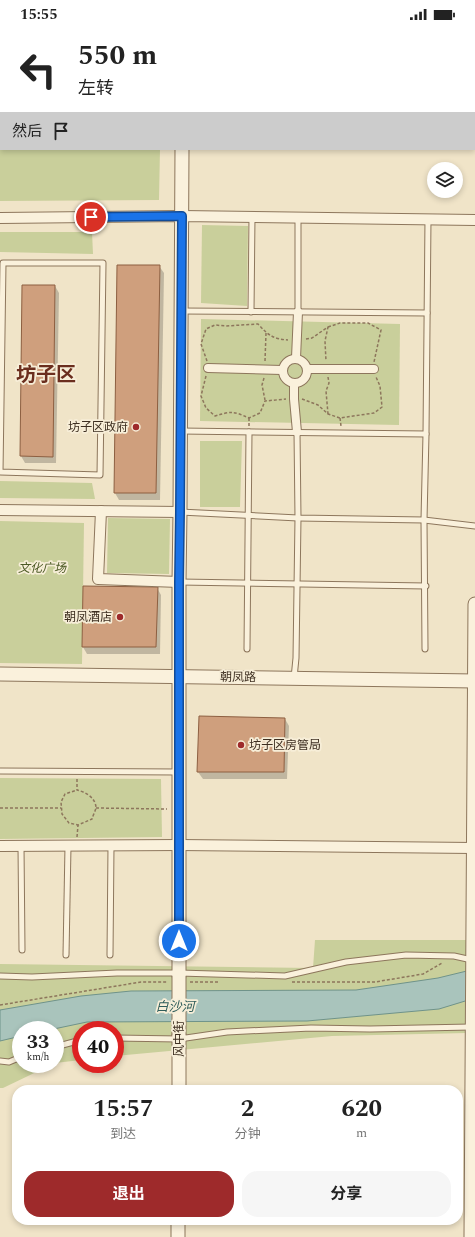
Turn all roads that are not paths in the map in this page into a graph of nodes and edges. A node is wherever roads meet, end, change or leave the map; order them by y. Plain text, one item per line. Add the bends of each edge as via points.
1 (182, 150) edge
2 (182, 216) junction
3 (252, 217) junction
4 (0, 218) edge
5 (298, 218) junction
6 (428, 219) junction
7 (475, 220) edge
8 (181, 311) junction
9 (250, 312) junction
10 (298, 312) junction
11 (427, 313) junction
12 (296, 358) junction
13 (1, 366) edge
14 (208, 368) dead end
15 (307, 369) junction
16 (374, 369) dead end
17 (282, 370) junction
18 (294, 383) junction
19 (181, 431) junction
20 (249, 432) junction
21 (296, 432) junction
22 (426, 434) junction
23 (0, 510) edge
24 (101, 511) junction
25 (180, 512) junction
26 (248, 516) junction
27 (298, 518) junction
28 (424, 520) junction
29 (475, 526) edge
30 (179, 582) junction
31 (248, 583) junction
32 (297, 584) junction
33 (426, 586) junction
34 (475, 604) edge
35 (247, 649) dead end
36 (425, 649) dead end
37 (0, 674) edge
38 (180, 676) junction
39 (294, 678) junction
40 (475, 681) edge
41 (0, 771) edge
42 (179, 772) junction
43 (0, 846) edge
44 (21, 846) junction
45 (68, 846) junction
46 (111, 846) junction
47 (179, 846) junction
48 (473, 848) junction
49 (22, 950) dead end
50 (66, 955) dead end
51 (110, 955) dead end
52 (473, 961) junction
53 (0, 976) edge
54 (179, 978) junction
55 (473, 1023) edge
56 (179, 1037) junction
57 (124, 1038) edge
58 (0, 1061) edge
59 (12, 1061) edge
60 (179, 1085) edge
61 (178, 1225) edge
62 (178, 1237) edge
63 (471, 1237) edge

1 - 2 street, 风中街
2 - 3 street
2 - 4 street
2 - 8 street, 风中街
3 - 5 street
3 - 9 lane
5 - 6 street
5 - 10 lane
6 - 7 street
6 - 11 lane
8 - 9 lane
8 - 19 street, 风中街
9 - 10 lane
10 - 11 lane
10 - 12 street
11 - 22 lane
12 - 15 street via 303,362
12 - 17 street via 288,360
13 - 13 lane via 0,472 100,475 103,263 3,263
14 - 17 street
15 - 16 street
15 - 18 street via 304,379
17 - 18 street via 284,378
18 - 21 street
19 - 20 lane
19 - 25 street, 风中街
20 - 21 lane
20 - 26 lane
21 - 22 lane
21 - 27 lane
22 - 28 lane
23 - 24 street
24 - 25 street
24 - 30 street via 98,579
25 - 26 lane
25 - 30 street, 风中街
26 - 27 lane
26 - 31 lane
27 - 28 lane
27 - 32 lane
28 - 29 lane
28 - 33 lane
30 - 31 lane
30 - 38 street, 风中街
31 - 32 lane
31 - 35 lane
32 - 33 lane
32 - 39 lane
33 - 36 lane
34 - 40 street
37 - 38 street, 朝凤路
38 - 39 street, 朝凤路
38 - 42 street, 风中街
39 - 40 street, 朝凤路
40 - 48 street
41 - 42 lane
42 - 47 street, 风中街
43 - 44 street
44 - 45 street
44 - 49 lane
45 - 46 street
45 - 50 lane
46 - 47 street
46 - 51 lane
47 - 48 street
47 - 54 street, 风中街
48 - 52 street
52 - 54 lane via 454,956 406,955 353,961 285,976
52 - 55 street
53 - 54 lane via 117,973
54 - 56 street, 风中街, bridge
55 - 56 lane via 370,1029 311,1028 227,1032
55 - 63 street
56 - 57 lane
56 - 60 street, 风中街
58 - 59 lane
61 - 62 street

